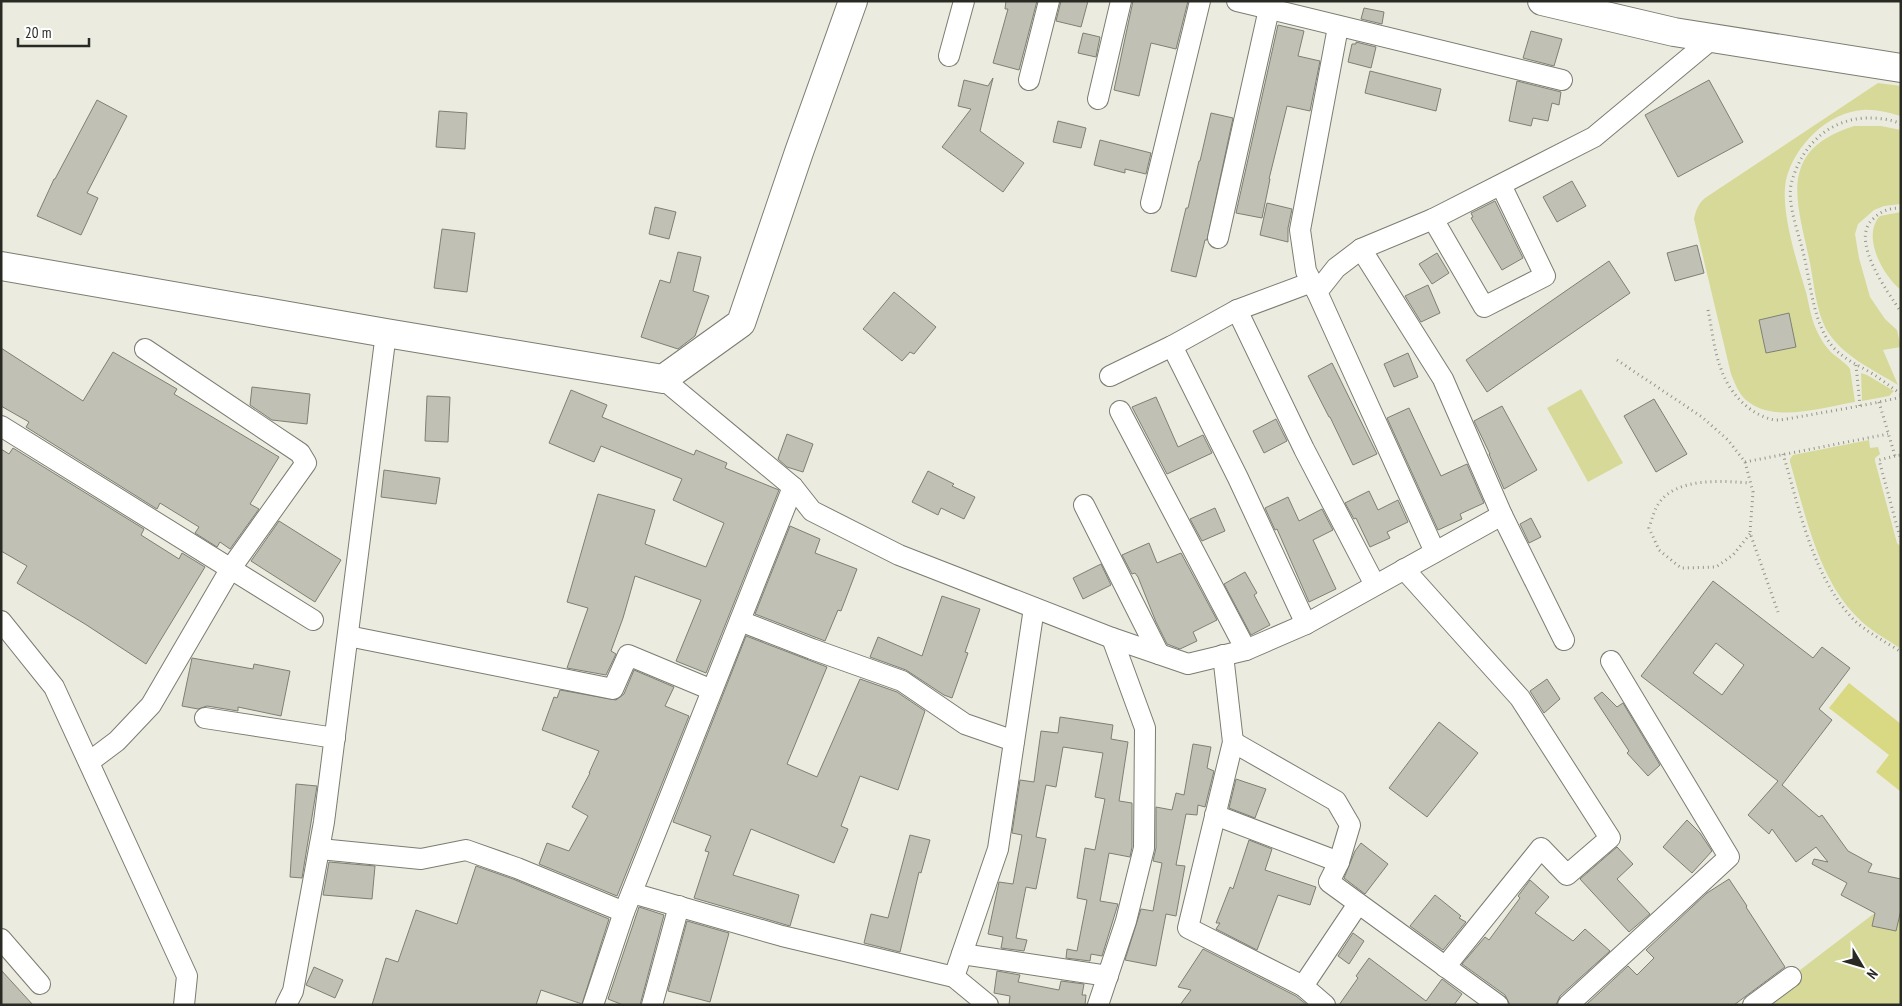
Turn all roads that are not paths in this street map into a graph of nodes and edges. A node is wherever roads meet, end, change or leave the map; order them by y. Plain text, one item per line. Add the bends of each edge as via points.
1 (854, 1) edge
2 (964, 1) edge
3 (1049, 1) edge
4 (1121, 1) edge
5 (1200, 1) edge
6 (1237, 1) edge
7 (1542, 1) edge
8 (1269, 9) junction
9 (1338, 27) junction
10 (1713, 38) junction
11 (949, 56) dead end
12 (1901, 68) edge
13 (1029, 80) dead end
14 (1562, 80) dead end
15 (1098, 99) dead end
16 (1500, 185) junction
17 (1151, 203) dead end
18 (1433, 219) junction
19 (1218, 238) dead end
20 (1361, 249) junction
21 (1, 266) edge
22 (1312, 282) junction
23 (1237, 310) junction
24 (386, 334) junction
25 (1172, 346) junction
26 (145, 348) dead end
27 (1110, 376) dead end
28 (663, 379) junction
29 (1120, 411) dead end
30 (1, 426) edge
31 (793, 487) junction
32 (1084, 505) dead end
33 (1502, 514) junction
34 (1435, 552) junction
35 (230, 568) junction
36 (1404, 569) junction
37 (1375, 585) junction
38 (1034, 608) junction
39 (313, 620) dead end
40 (1, 621) edge
41 (740, 621) junction
42 (1306, 624) junction
43 (348, 636) junction
44 (1112, 638) junction
45 (1564, 640) dead end
46 (1246, 650) junction
47 (1159, 654) junction
48 (1223, 655) junction
49 (1611, 661) dead end
50 (712, 690) junction
51 (204, 718) dead end
52 (335, 738) junction
53 (1014, 741) junction
54 (1233, 742) junction
55 (89, 762) junction
56 (1215, 814) junction
57 (320, 850) junction
58 (1339, 862) junction
59 (632, 893) junction
60 (1358, 904) junction
61 (679, 906) junction
62 (624, 912) junction
63 (1, 939) edge
64 (962, 954) junction
65 (1445, 967) junction
66 (1108, 976) junction
67 (954, 977) junction
68 (1791, 977) dead end
69 (40, 984) dead end
70 (1303, 986) junction
71 (184, 1005) edge
72 (286, 1005) edge
73 (593, 1005) edge
74 (652, 1005) edge
75 (988, 1005) edge
76 (1098, 1005) edge
77 (1325, 1005) edge
78 (1498, 1005) edge
79 (1568, 1005) edge
80 (1753, 1005) edge

1 - 28 street via 741,323
2 - 11 street
3 - 13 street
4 - 15 street
5 - 17 street
6 - 8 street
7 - 10 street
8 - 9 street
8 - 19 street
9 - 14 street
9 - 22 street via 1300,230
10 - 12 street
10 - 16 street via 1594,138
16 - 18 street
16 - 18 street via 1545,276 1502,298 1484,307
18 - 20 street
20 - 22 street
20 - 33 street via 1443,379
21 - 24 street
22 - 23 street
22 - 34 street
23 - 25 street
23 - 37 street
24 - 28 street
24 - 43 street
25 - 27 street
25 - 42 street
26 - 35 street via 300,453 306,463
28 - 31 street
29 - 46 street
30 - 35 street
31 - 38 street via 812,511 899,555
31 - 41 street
32 - 47 street
33 - 34 street
33 - 45 street
34 - 36 street
35 - 39 street
35 - 55 street via 152,705 117,741
36 - 37 street
36 - 65 street via 1520,698 1610,838 1567,875 1541,848
37 - 42 street
38 - 44 street
38 - 53 street
40 - 55 street via 54,687
41 - 50 street
41 - 53 street via 902,681 965,724
42 - 46 street
43 - 50 street via 613,689 628,655
43 - 52 street
44 - 47 street
44 - 66 street via 1145,728 1144,848
46 - 48 street
47 - 48 street via 1188,664
48 - 54 street
49 - 79 street via 1729,857
50 - 59 street
51 - 52 street
52 - 57 street
53 - 64 street via 998,849
54 - 56 street
54 - 58 street via 1336,801 1350,826
55 - 71 street via 187,976
56 - 58 street
56 - 70 street via 1188,928
57 - 62 street via 420,859 466,850
57 - 72 street via 293,992
58 - 60 street via 1329,882
59 - 61 street
59 - 62 street
60 - 65 street
60 - 70 street
61 - 67 street via 782,936
61 - 74 street
62 - 73 street
63 - 69 street
64 - 66 street
64 - 67 street
65 - 78 street
66 - 76 street
67 - 75 street
68 - 80 street
70 - 77 street

